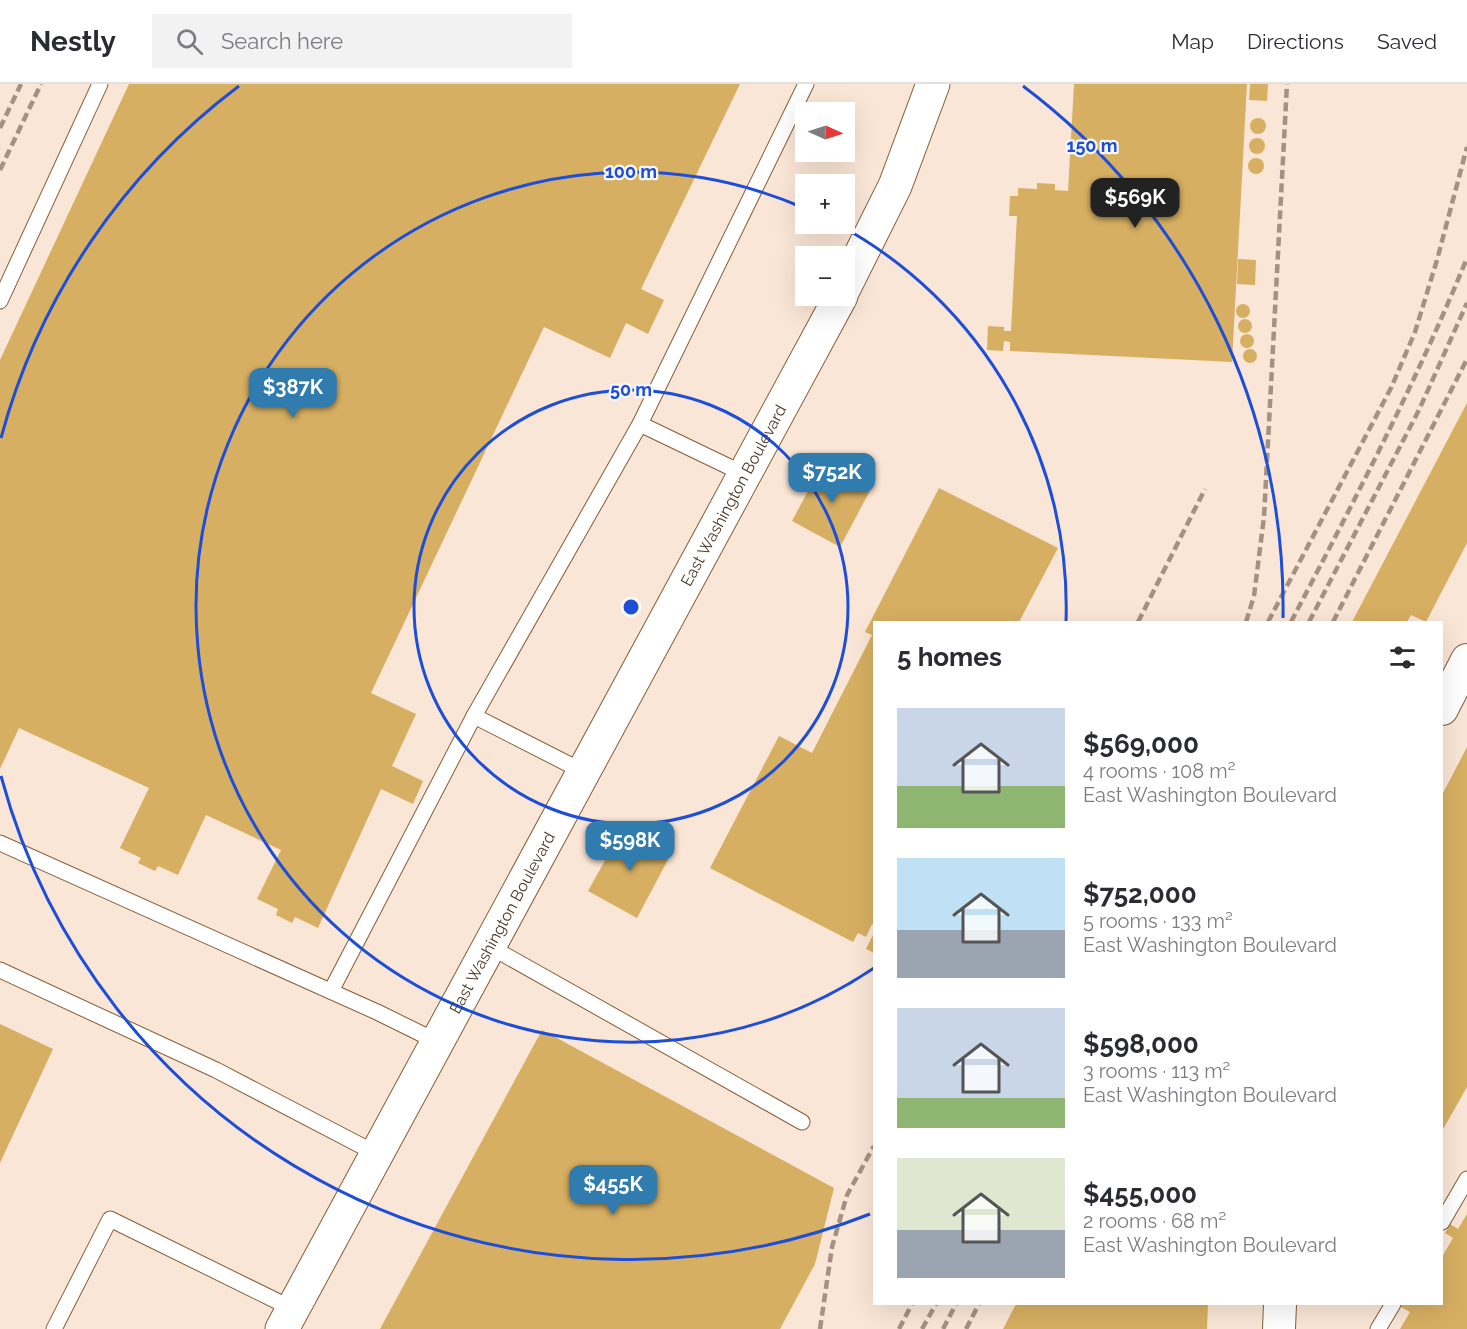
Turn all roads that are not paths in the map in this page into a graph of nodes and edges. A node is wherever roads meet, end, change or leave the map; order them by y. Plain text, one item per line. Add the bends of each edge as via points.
1 (100, 84) edge
2 (806, 84) edge
3 (933, 84) edge
4 (855, 266) edge
5 (0, 301) edge
6 (836, 306) edge
7 (640, 424) junction
8 (744, 474) junction
9 (1467, 660) edge
10 (1443, 707) edge
11 (474, 716) junction
12 (584, 772) junction
13 (0, 843) edge
14 (489, 946) junction
15 (0, 970) edge
16 (331, 991) junction
17 (438, 1042) junction
18 (802, 1122) dead end
19 (377, 1154) junction
20 (1467, 1179) edge
21 (1443, 1220) edge
22 (1280, 1305) edge
23 (1392, 1305) edge
24 (288, 1319) edge
25 (54, 1329) edge
26 (1279, 1329) edge
27 (1378, 1329) edge

1 - 5 lane
2 - 7 lane
3 - 4 main road via 895,186
6 - 8 main road, East Washington Boulevard
7 - 8 lane
7 - 11 lane
8 - 12 main road, East Washington Boulevard
9 - 10 street
11 - 12 lane
11 - 16 lane
12 - 14 main road, East Washington Boulevard
13 - 16 lane
14 - 17 main road, East Washington Boulevard
14 - 18 lane
15 - 19 lane via 216,1070
16 - 17 lane
17 - 19 main road, East Washington Boulevard
19 - 24 main road, East Washington Boulevard
20 - 21 lane
22 - 26 street
23 - 27 lane
24 - 25 lane via 110,1219

